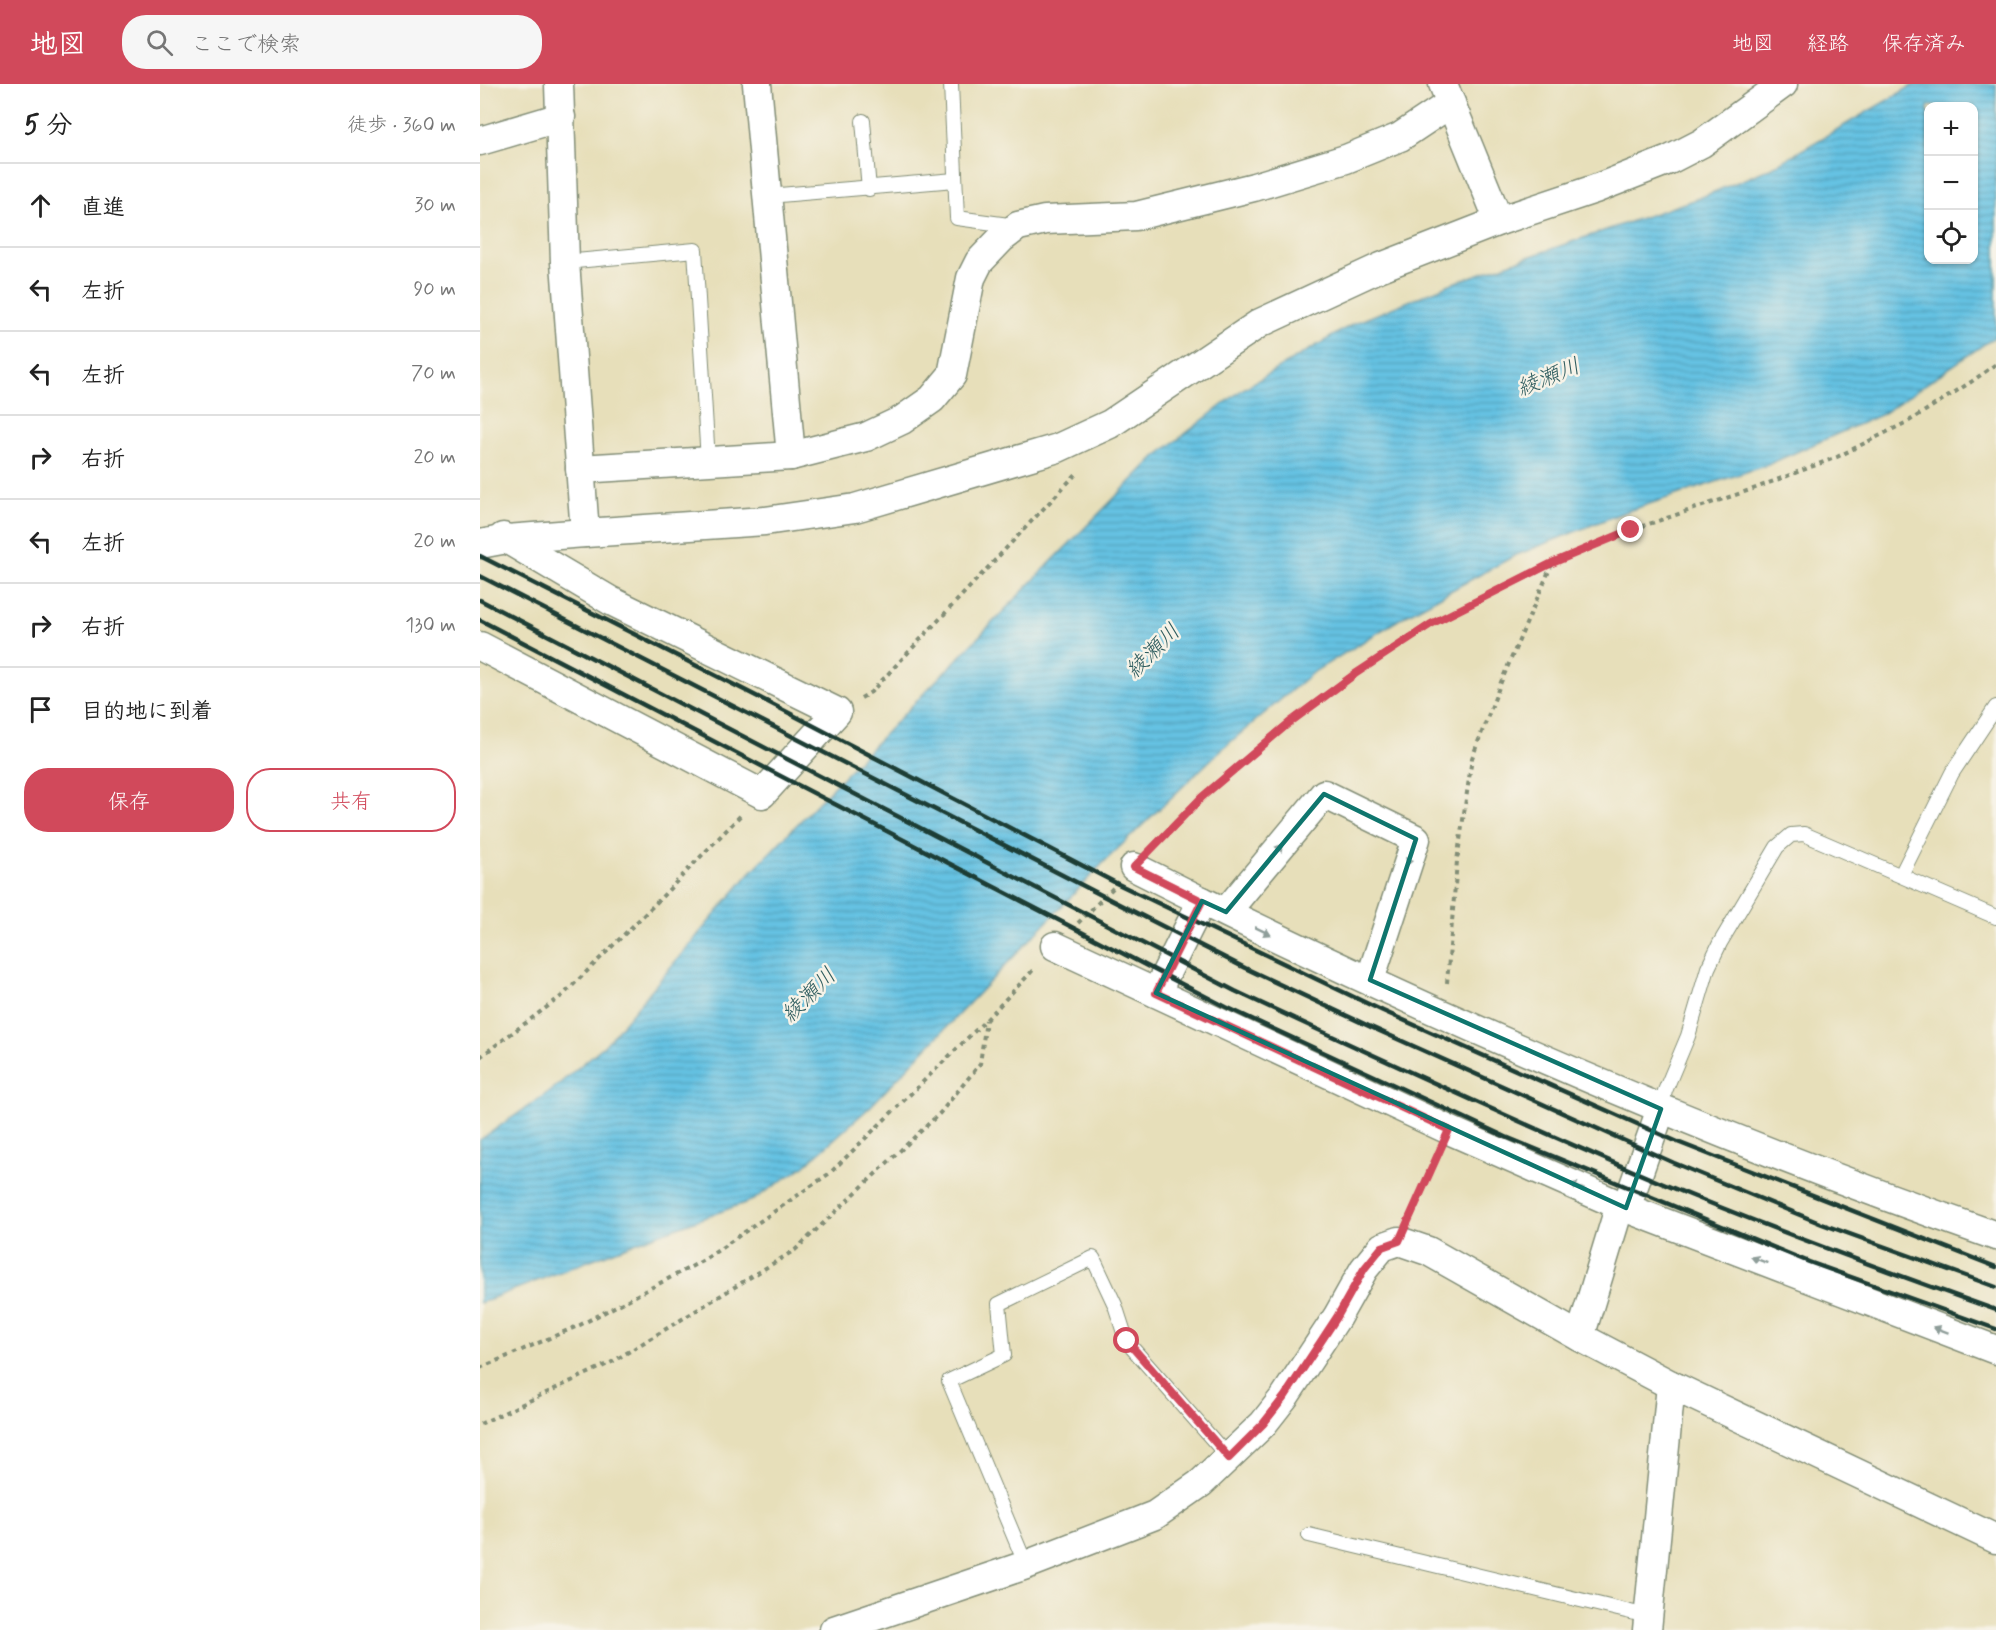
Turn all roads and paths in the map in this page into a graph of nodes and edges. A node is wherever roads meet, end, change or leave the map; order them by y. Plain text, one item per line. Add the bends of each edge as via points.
1 (559, 84) edge
2 (757, 84) edge
3 (951, 84) edge
4 (1783, 84) edge
5 (1447, 94) edge
6 (561, 117) junction
7 (863, 121) dead end
8 (480, 141) edge
9 (955, 180) junction
10 (869, 189) junction
11 (768, 196) junction
12 (1499, 221) junction
13 (1018, 226) junction
14 (565, 262) junction
15 (1996, 364) edge
16 (791, 456) junction
17 (708, 460) junction
18 (580, 469) junction
19 (1081, 469) dead end
20 (480, 525) edge
21 (585, 533) junction
22 (494, 542) edge
23 (1552, 563) junction
24 (480, 646) edge
25 (1996, 707) edge
26 (837, 712) junction
27 (762, 794) junction
28 (1134, 867) junction
29 (1901, 875) junction
30 (1214, 907) junction
31 (1996, 917) edge
32 (1055, 946) junction
33 (1370, 980) junction
34 (1156, 993) junction
35 (1425, 1006) junction
36 (986, 1020) junction
37 (480, 1057) edge
38 (1661, 1108) junction
39 (1449, 1130) junction
40 (1623, 1207) junction
41 (1996, 1236) edge
42 (1399, 1241) junction
43 (1580, 1337) junction
44 (1996, 1350) edge
45 (480, 1368) edge
46 (1671, 1385) junction
47 (480, 1424) edge
48 (1229, 1458) junction
49 (1309, 1534) dead end
50 (1996, 1539) edge
51 (1026, 1565) junction
52 (1647, 1623) edge
53 (834, 1630) edge

1 - 6 street
2 - 11 street
3 - 9 lane
4 - 12 street via 1702,143 1669,160
5 - 12 street
5 - 13 street via 1400,137 1346,159 1136,216 1045,220
6 - 8 street
6 - 14 street
7 - 10 lane
9 - 10 lane
9 - 13 lane via 957,218
10 - 11 lane
11 - 16 street
12 - 21 street via 1381,267 1260,323 1110,424 1058,448 855,508 765,521
13 - 16 street via 979,262 971,278 952,375 932,399 902,420 866,437
14 - 17 lane via 695,250
14 - 18 street
15 - 23 path via 1909,421 1837,457 1631,530
16 - 17 street
17 - 18 street
18 - 21 street
19 - 26 path via 871,692
20 - 22 street
21 - 22 street
22 - 26 street
23 - 28 path via 1431,624 1355,674 1289,723 1202,797
23 - 35 path via 1472,758 1457,861 1446,998
24 - 27 street
25 - 29 lane via 1952,773
26 - 27 street
27 - 37 path via 563,995
28 - 30 street
28 - 32 path
29 - 31 lane
29 - 38 lane via 1804,834 1791,835 1777,847 1708,968
30 -> 33 street
30 -> 33 street via 1324,794 1416,839
30 - 34 street
32 - 34 street
32 - 36 path
33 - 35 street
34 - 39 street
35 - 38 street
36 - 45 path via 830,1173 704,1260 580,1325
36 - 47 path via 980,1064 947,1105 795,1250 612,1362
38 - 40 street
38 - 41 street
40 -> 39 street
39 - 42 path
40 - 43 street
44 -> 40 street
42 - 43 street via 1428,1251
42 - 48 street via 1382,1247 1364,1269 1285,1396
43 - 46 street
46 - 50 street
46 - 52 street
48 - 51 street via 1155,1515
48 - 51 lane via 1127,1341 1093,1258 999,1304 1004,1355 949,1381
49 - 52 lane
51 - 53 street

